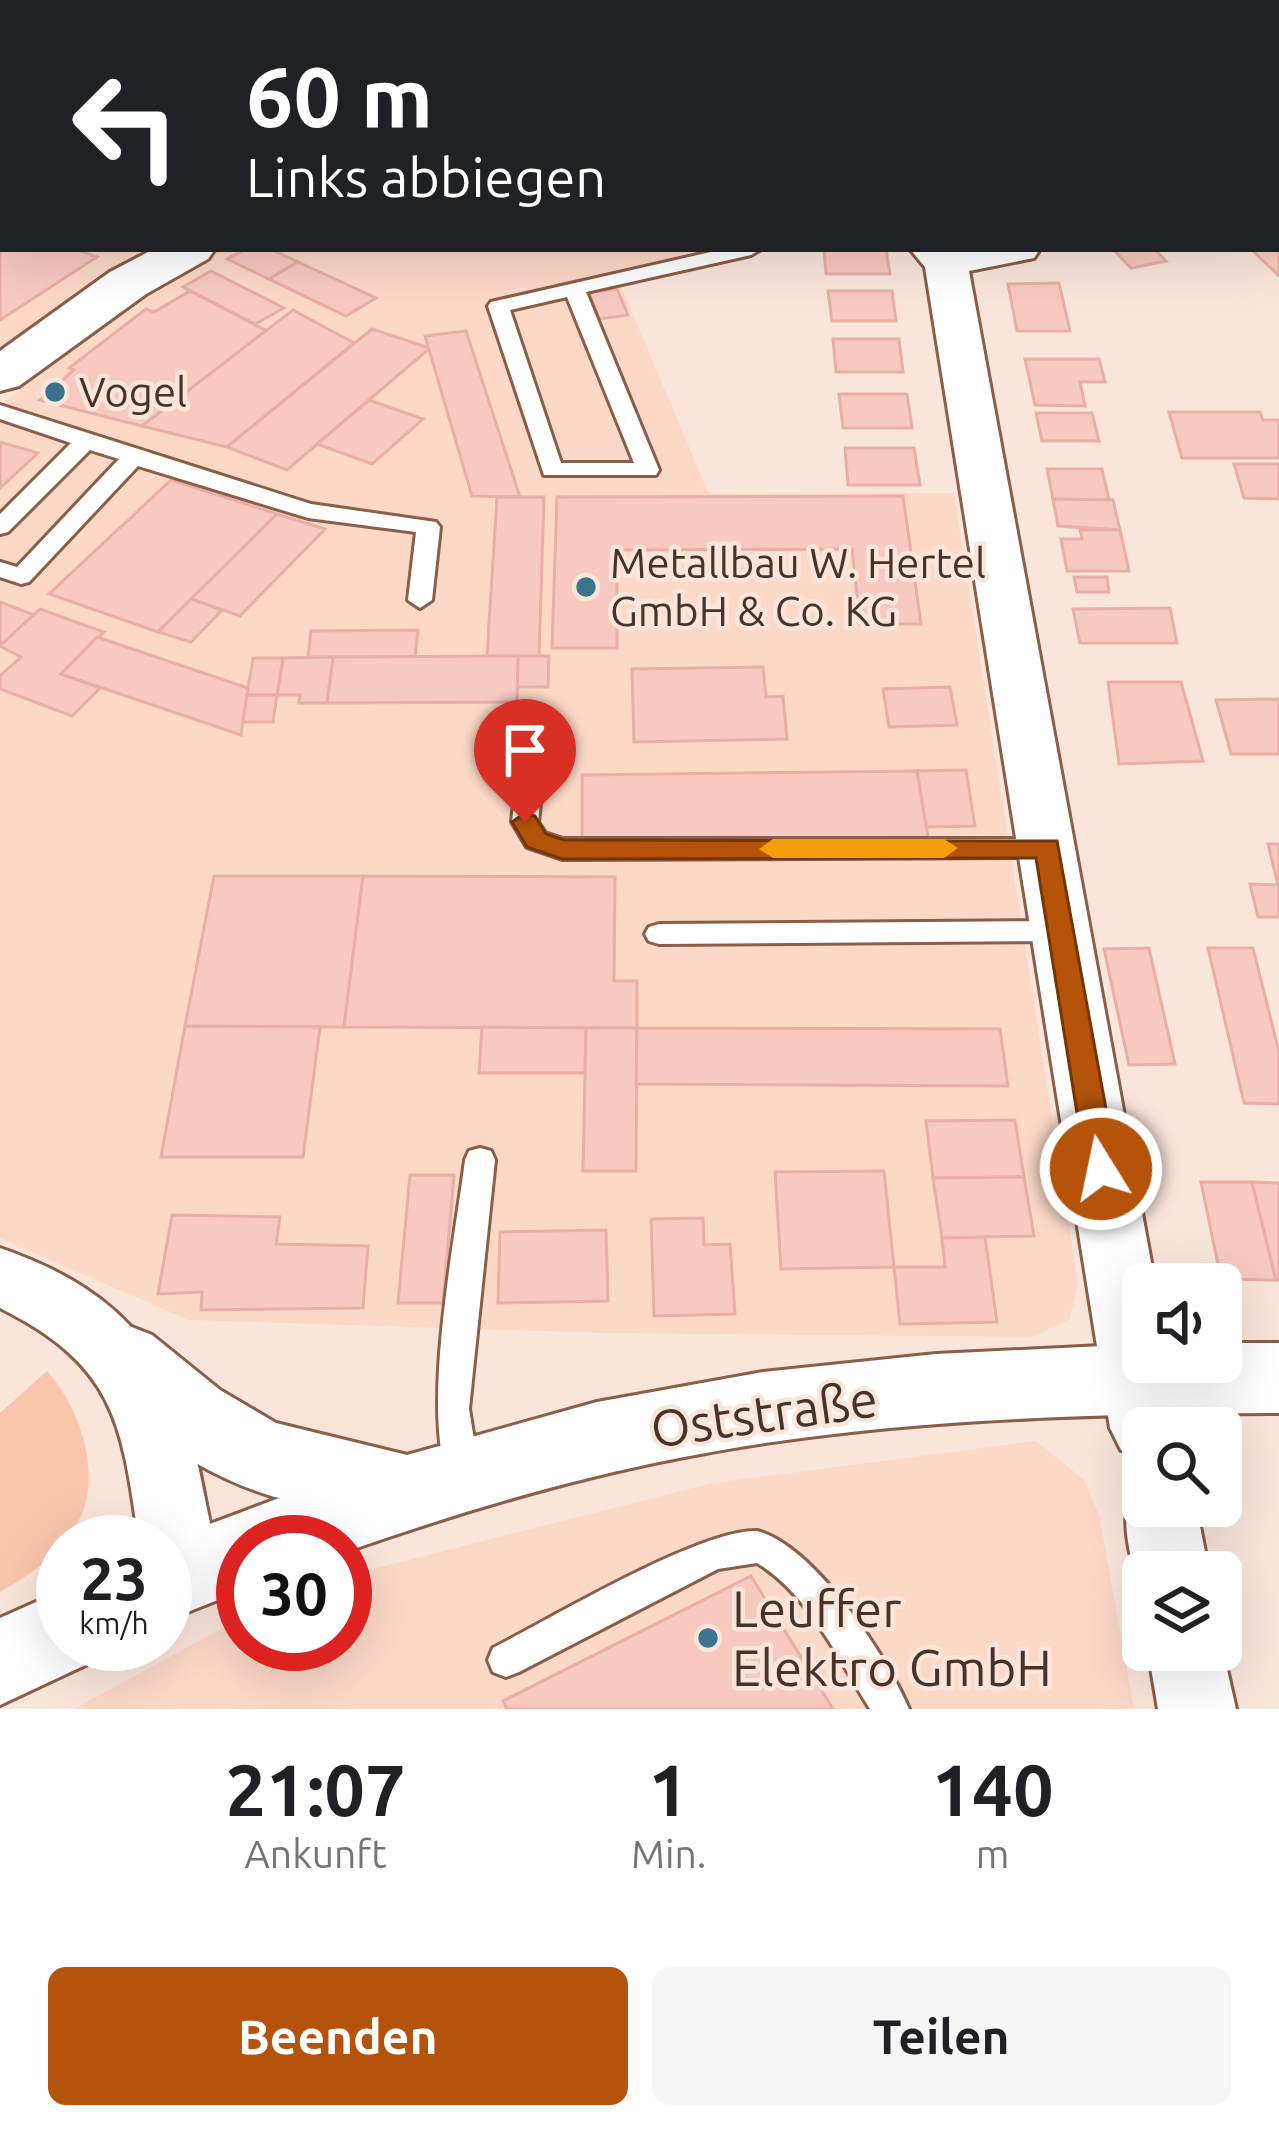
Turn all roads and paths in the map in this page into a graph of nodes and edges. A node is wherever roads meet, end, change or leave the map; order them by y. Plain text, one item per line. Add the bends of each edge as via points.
1 (185, 252) edge
2 (739, 252) edge
3 (985, 252) edge
4 (939, 256) edge
5 (574, 289) junction
6 (0, 375) edge
7 (0, 412) edge
8 (86, 441) junction
9 (134, 457) junction
10 (0, 526) edge
11 (0, 569) edge
12 (420, 600) dead end
13 (536, 720) dead end
14 (1048, 848) junction
15 (1063, 931) junction
16 (659, 934) dead end
17 (480, 1160) dead end
18 (0, 1276) edge
19 (124, 1359) junction
20 (1279, 1378) edge
21 (1142, 1403) edge
22 (434, 1484) junction
23 (344, 1515) edge
24 (196, 1568) edge
25 (36, 1645) edge
26 (506, 1660) dead end
27 (0, 1663) edge
28 (1190, 1671) edge
29 (891, 1709) edge
30 (1197, 1709) edge

1 - 6 main road
2 - 5 lane
3 - 4 street
4 - 14 street
5 - 5 lane via 498,306 552,470 648,470
7 - 8 lane
8 - 9 lane
8 - 10 lane
9 - 11 lane via 20,578
9 - 12 lane via 308,511 428,527
13 - 14 lane via 525,822 536,840 562,849
14 - 15 street
15 - 16 lane
15 - 21 street
17 - 22 lane via 452,1409
18 - 19 street via 90,1322
19 - 22 main road via 191,1415 257,1455
19 - 24 street via 146,1403
20 - 21 main road, Oststraße
21 - 22 main road, Oststraße via 987,1386 780,1407 600,1438
22 - 23 main road, Oststraße
25 - 27 main road
26 - 29 lane via 740,1545 771,1551 805,1585
28 - 30 street

